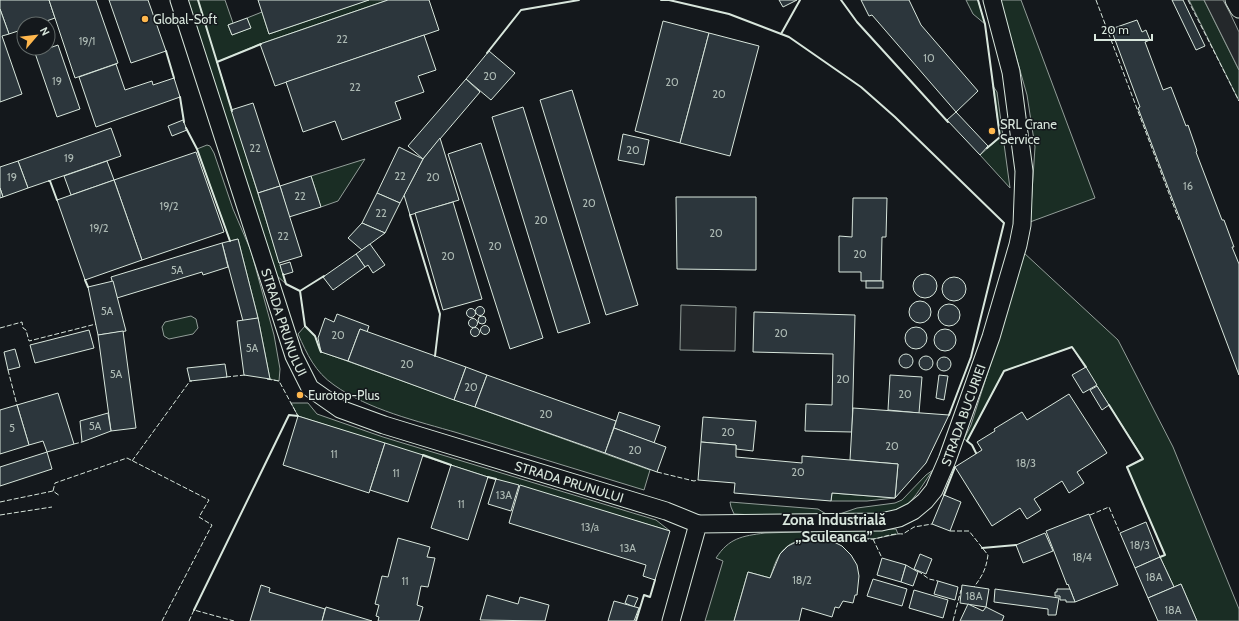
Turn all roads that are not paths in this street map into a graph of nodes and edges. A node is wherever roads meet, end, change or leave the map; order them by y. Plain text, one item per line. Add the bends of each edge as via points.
1 (179, 0) edge
2 (992, 0) edge
3 (1234, 0) edge
4 (1239, 9) edge
5 (698, 524) junction
6 (671, 621) edge

1 - 5 street, STRADA PRUNULUI via 291,348 310,388 340,408 384,425 666,511
2 - 5 street, STRADA BUCURIEI via 1010,72 1024,171 1022,225 991,337 934,490 926,501 912,511 899,518 881,522
3 - 4 street
5 - 6 street

